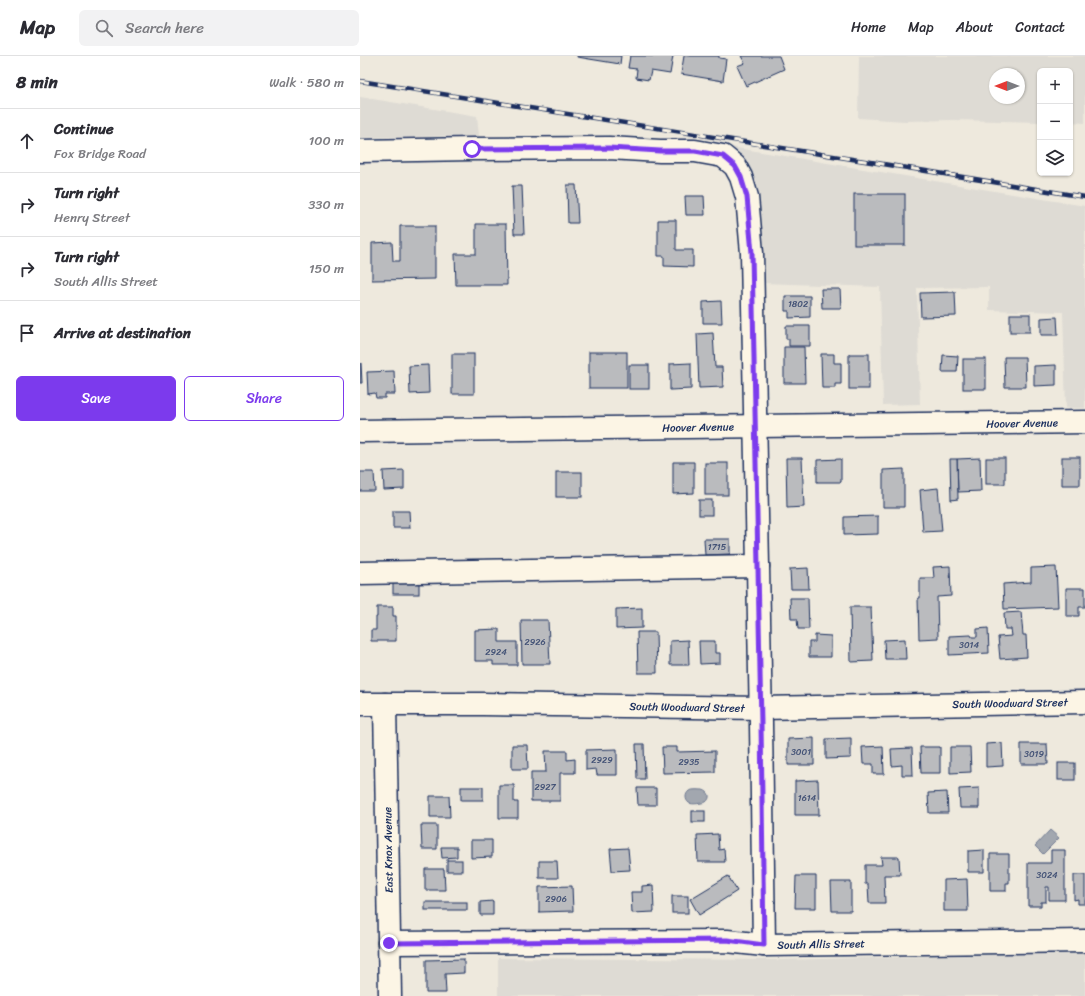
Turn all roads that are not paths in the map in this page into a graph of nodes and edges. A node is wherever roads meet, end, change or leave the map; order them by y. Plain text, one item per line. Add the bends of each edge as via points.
1 (360, 151) edge
2 (1085, 422) edge
3 (755, 426) junction
4 (360, 431) edge
5 (758, 566) junction
6 (360, 573) edge
7 (1085, 702) edge
8 (360, 704) edge
9 (385, 704) junction
10 (760, 708) junction
11 (1085, 941) edge
12 (389, 943) junction
13 (764, 945) junction
14 (390, 996) edge

1 - 3 street via 609,148 695,151 723,156 735,166 747,197 752,253
2 - 3 street, Hoover Avenue
3 - 4 street, Hoover Avenue
3 - 5 street
5 - 6 street
5 - 10 street
7 - 10 street, South Woodward Street
8 - 9 street, South Woodward Street
9 - 10 street, South Woodward Street
9 - 12 street, East Knox Avenue
10 - 13 street
11 - 13 street, South Allis Street
12 - 13 street, South Allis Street via 727,940
12 - 14 street, East Knox Avenue

